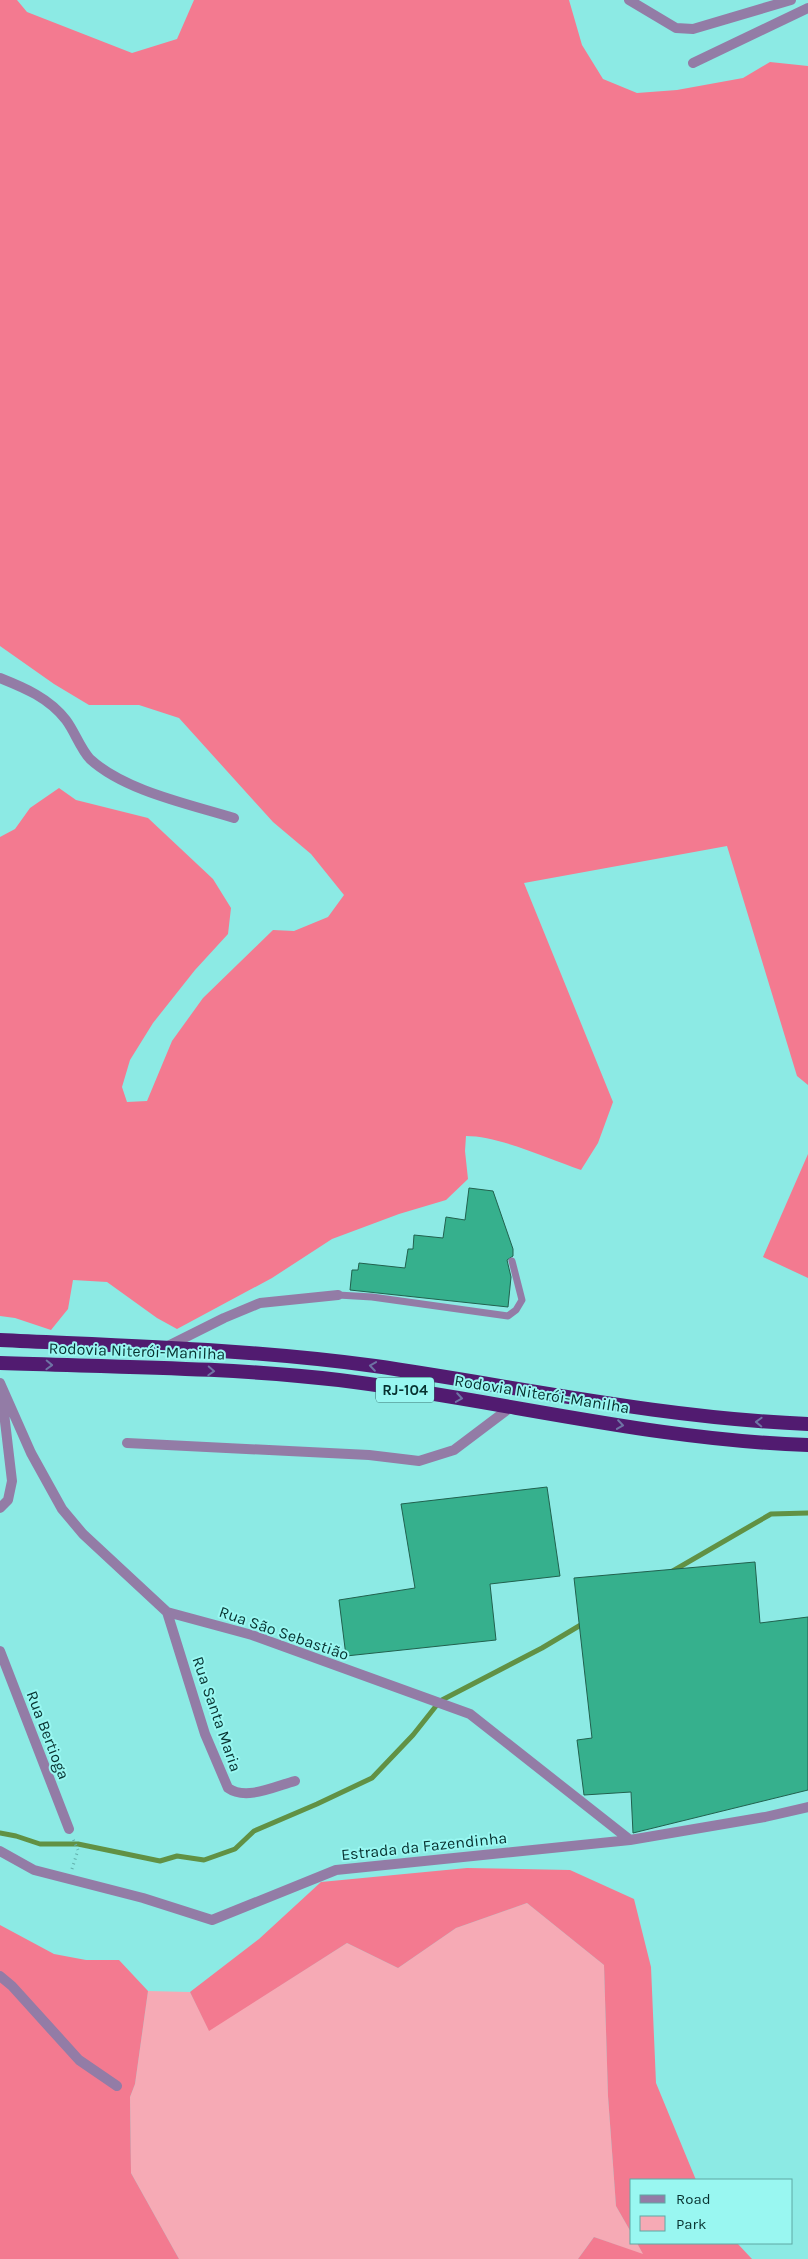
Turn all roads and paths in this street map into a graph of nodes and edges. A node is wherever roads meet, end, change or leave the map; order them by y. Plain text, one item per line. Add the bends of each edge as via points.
1 (629, 0) edge
2 (791, 0) edge
3 (808, 8) edge
4 (692, 63) dead end
5 (0, 678) edge
6 (234, 818) dead end
7 (512, 1261) dead end
8 (338, 1295) joint
9 (0, 1340) edge
10 (165, 1348) junction
11 (0, 1363) edge
12 (0, 1383) edge
13 (511, 1407) junction
14 (808, 1424) edge
15 (127, 1443) dead end
16 (808, 1445) edge
17 (0, 1508) edge
18 (167, 1612) junction
19 (0, 1651) edge
20 (295, 1781) dead end
21 (808, 1807) edge
22 (69, 1829) dead end
23 (630, 1840) junction
24 (0, 1850) edge
25 (0, 1976) edge
26 (117, 2086) dead end

1 - 2 street via 676,28 693,29
3 - 4 street
5 - 6 street via 30,690 52,705 66,720 90,758 108,772 135,786
7 - 8 lane via 522,1300 508,1316
8 - 10 street via 260,1303
9 - 10 highway, Rodovia Niterói-Manilha / RJ-104
14 -> 10 highway, Rodovia Niterói-Manilha / RJ-104 via 748,1421 620,1405 373,1366 265,1354
11 -> 13 highway, Rodovia Niterói-Manilha / RJ-104 via 272,1373
12 - 17 street via 12,1481 8,1500
12 - 18 street, Rua São Sebastião via 31,1453 62,1509 83,1534
13 - 15 street via 454,1450 420,1461 369,1455
13 -> 16 highway, Rodovia Niterói-Manilha / RJ-104 via 723,1439
18 - 20 street, Rua Santa Maria via 205,1734 228,1788 242,1794
18 - 23 street, Rua São Sebastião via 252,1635 470,1714
19 - 22 street, Rua Bertioga
21 - 23 street, Estrada da Fazendinha
23 - 24 street, Estrada da Fazendinha via 336,1870 212,1920 143,1898 34,1870
25 - 26 street via 79,2060

